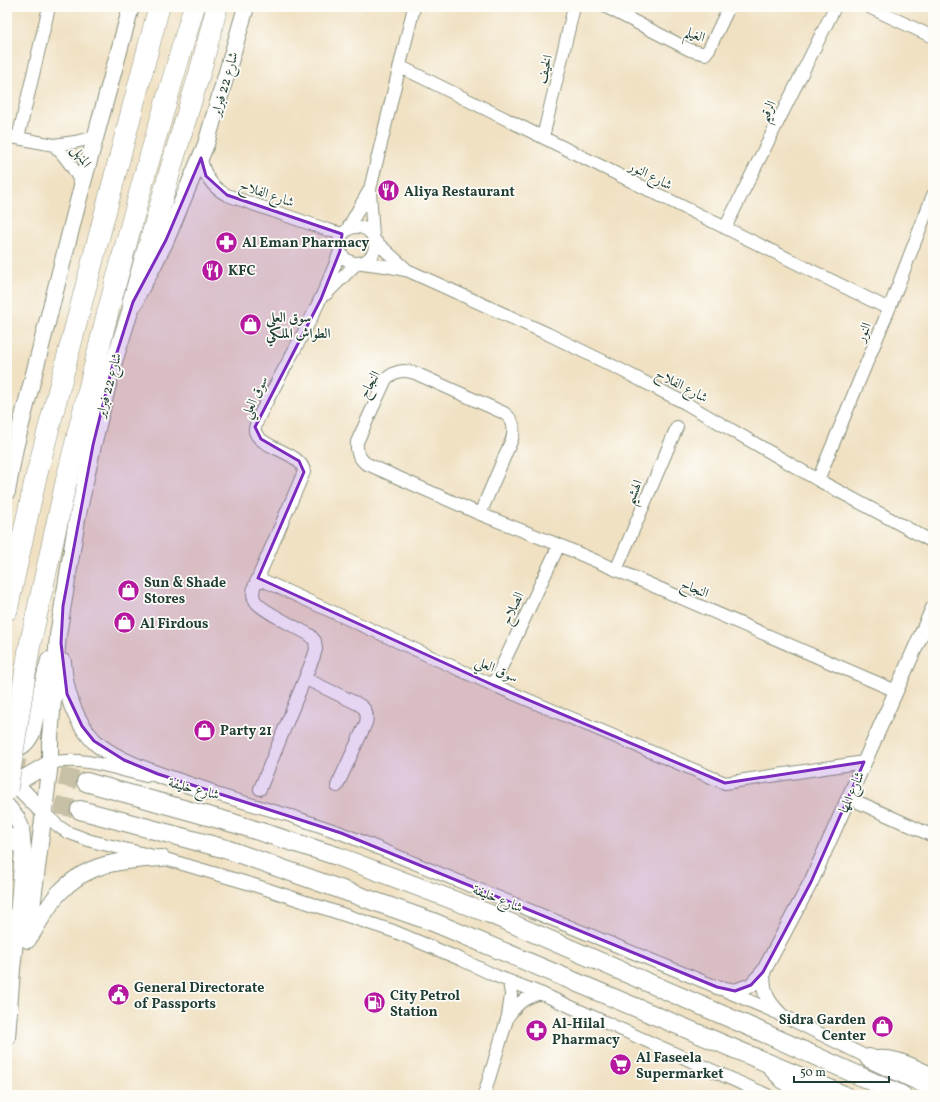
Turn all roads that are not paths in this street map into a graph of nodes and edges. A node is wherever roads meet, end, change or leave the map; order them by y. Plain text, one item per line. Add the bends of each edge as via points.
1 (49, 7) edge
2 (131, 7) edge
3 (159, 7) edge
4 (194, 7) edge
5 (217, 7) edge
6 (246, 7) edge
7 (414, 7) edge
8 (574, 7) edge
9 (606, 7) edge
10 (729, 7) edge
11 (835, 7) edge
12 (869, 7) edge
13 (933, 37) edge
14 (401, 67) junction
15 (96, 136) junction
16 (13, 137) edge
17 (543, 137) junction
18 (54, 145) junction
19 (201, 158) junction
20 (82, 186) junction
21 (370, 189) junction
22 (933, 195) edge
23 (725, 228) junction
24 (345, 232) junction
25 (374, 238) junction
26 (340, 251) junction
27 (359, 263) junction
28 (408, 272) junction
29 (321, 299) junction
30 (133, 302) junction
31 (889, 310) junction
32 (677, 426) dead end
33 (818, 480) junction
34 (7, 492) edge
35 (480, 514) junction
36 (933, 542) edge
37 (559, 545) junction
38 (616, 570) junction
39 (258, 578) junction
40 (63, 606) junction
41 (933, 608) edge
42 (7, 610) edge
43 (58, 635) junction
44 (306, 679) junction
45 (493, 684) junction
46 (896, 691) junction
47 (50, 734) junction
48 (7, 751) edge
49 (864, 762) junction
50 (50, 763) junction
51 (7, 767) edge
52 (86, 782) tunnel mouth
53 (9, 784) edge
54 (337, 786) dead end
55 (260, 789) dead end
56 (210, 792) junction
57 (848, 798) junction
58 (7, 806) edge
59 (80, 810) tunnel mouth
60 (44, 812) junction
61 (7, 835) edge
62 (933, 836) edge
63 (23, 849) junction
64 (162, 858) junction
65 (28, 940) junction
66 (12, 969) junction
67 (763, 972) junction
68 (509, 980) junction
69 (717, 987) junction
70 (540, 993) junction
71 (780, 1014) junction
72 (508, 1016) junction
73 (7, 1038) edge
74 (869, 1058) junction
75 (768, 1062) junction
76 (933, 1074) edge
77 (933, 1088) edge
78 (745, 1090) edge
79 (484, 1095) edge
80 (767, 1095) edge
81 (802, 1095) edge
82 (844, 1095) edge
83 (902, 1095) edge

1 - 16 street
2 - 15 main road
3 - 42 highway via 34,481
4 - 53 highway, شارع 22 فبراير, bridge via 144,177 66,482 29,649
5 - 30 highway
6 - 19 main road, شارع 22 فبراير
7 - 14 street
8 - 17 street, الخيف
9 - 10 street, الغيلم via 690,50 705,54 710,49
11 - 23 street, الرقيم
12 - 13 street
14 - 17 street, شارع النور
14 - 21 street
15 - 18 street, المنهل
15 - 20 main road
16 - 18 street, المنهل
17 - 23 street, شارع النور
18 - 20 street, المنهل via 73,168
19 - 24 street, شارع الفلاح via 206,176 218,190 227,195 328,230
19 - 30 main road, شارع 22 فبراير via 166,240
20 - 34 main road via 15,448
21 - 24 street
21 - 25 street
22 - 31 street, النور
23 - 31 street, شارع النور
24 - 25 street via 352,228 364,228
24 - 26 street via 338,244
25 - 27 street via 373,254 368,260
25 - 28 street, شارع الفلاح
26 - 27 street via 346,260
26 - 29 street, سوق العلي
27 - 28 street, شارع الفلاح
27 - 29 street, سوق العلي
28 - 33 street, شارع الفلاح via 548,334 621,370 685,403
29 - 39 street, سوق العلي via 255,427 260,439 299,461 304,468
30 - 40 main road, شارع 22 فبراير via 112,368 93,445 77,519
31 - 33 street, النور
32 - 38 street, الهشيم
33 - 36 street, شارع الفلاح
35 - 35 street, النجاح via 372,466 360,457 357,442 386,379 392,374 408,370 504,413 513,421 512,439
35 - 37 street, النجاح
37 - 38 street, النجاح
37 - 45 street, الصلاح
38 - 46 street, النجاح
39 - 44 street, سوق العلي via 252,595 257,604 310,635 315,641 316,649
39 - 45 street, سوق العلي
40 - 43 main road, شارع 22 فبراير
40 - 56 main road via 64,674 73,709 82,726 94,741 124,760
41 - 46 street, شارع المها
43 - 47 main road, شارع 22 فبراير
43 - 48 main road via 45,674 32,733 19,748
44 - 54 street via 363,706 368,717
44 - 55 street, سوق العلي
45 - 49 street, سوق العلي via 725,783
46 - 49 street, شارع المها
47 - 50 main road, شارع 22 فبراير
47 - 51 main road
49 - 57 street, شارع المها
50 - 53 main road
50 - 56 street, شارع خليفة via 71,760 95,763
50 - 60 main road, شارع 22 فبراير
52 - 83 main road, شارع خليفة via 233,823 337,856 490,914
53 - 60 main road
56 - 69 street, شارع خليفة via 341,833
57 - 62 street
57 - 67 street, شارع المها via 811,882
58 - 63 main road via 21,828
59 - 75 main road via 226,848 433,922
60 - 64 street via 58,826 76,836
60 - 65 main road, شارع 22 فبراير
61 - 63 main road
63 - 66 main road
64 - 65 main road via 125,860 88,871 58,894
64 - 68 street via 393,931
65 - 66 main road
66 - 73 main road
67 - 69 street, شارع المها via 751,985 740,989
67 - 71 street via 763,988 769,1002
68 - 70 street
68 - 72 street via 511,995
69 - 71 street, شارع خليفة
70 - 72 street via 526,998
70 - 78 street
71 - 74 street, شارع خليفة
72 - 79 street
74 - 76 street via 894,1057
74 - 77 main road
75 - 81 main road via 783,1080
75 - 82 main road
78 - 80 street

